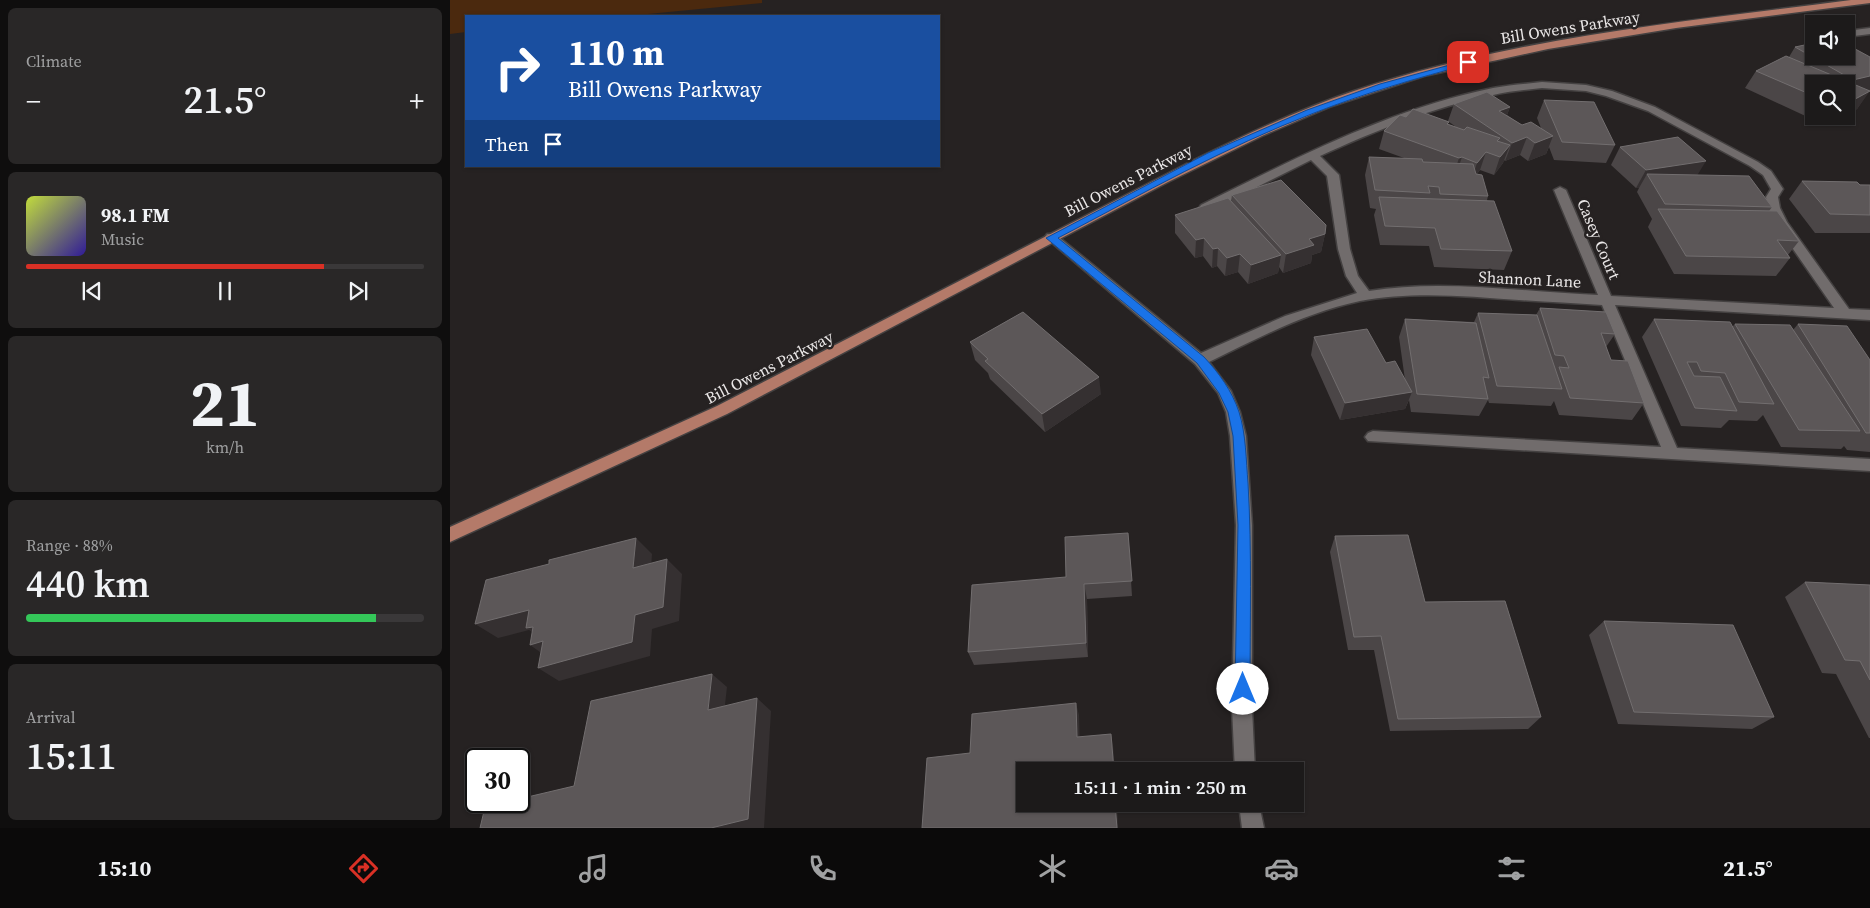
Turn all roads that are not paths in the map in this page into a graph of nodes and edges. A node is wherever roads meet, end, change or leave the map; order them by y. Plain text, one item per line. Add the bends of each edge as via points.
1 (1870, 0) edge
2 (1870, 31) edge
3 (1855, 33) edge
4 (1314, 156) junction
5 (1560, 190) dead end
6 (1198, 212) edge
7 (1051, 238) junction
8 (1365, 296) junction
9 (1608, 300) junction
10 (1845, 314) junction
11 (1870, 316) edge
12 (1200, 360) junction
13 (1373, 437) dead end
14 (1671, 454) junction
15 (1870, 465) edge
16 (450, 534) edge
17 (1245, 762) edge
18 (1250, 812) edge
19 (1253, 828) edge

1 - 7 main road, Bill Owens Parkway via 1580,40 1480,60 1382,85 1252,136
2 - 3 street
4 - 6 street
4 - 8 street via 1333,175 1344,249 1352,276
4 - 10 street via 1398,120 1511,88 1562,85 1609,94 1665,114 1767,173 1777,189 1772,197 1781,223
5 - 9 street, Casey Court
7 - 12 street
7 - 16 main road, Bill Owens Parkway via 722,410
8 - 9 street, Shannon Lane via 1407,291
8 - 12 street, Shannon Lane via 1295,316
9 - 10 street, Shannon Lane
9 - 14 street, Casey Court
10 - 11 street, Shannon Lane
12 - 17 street via 1224,391 1238,436 1244,525
13 - 14 street
14 - 15 street
18 - 19 street

